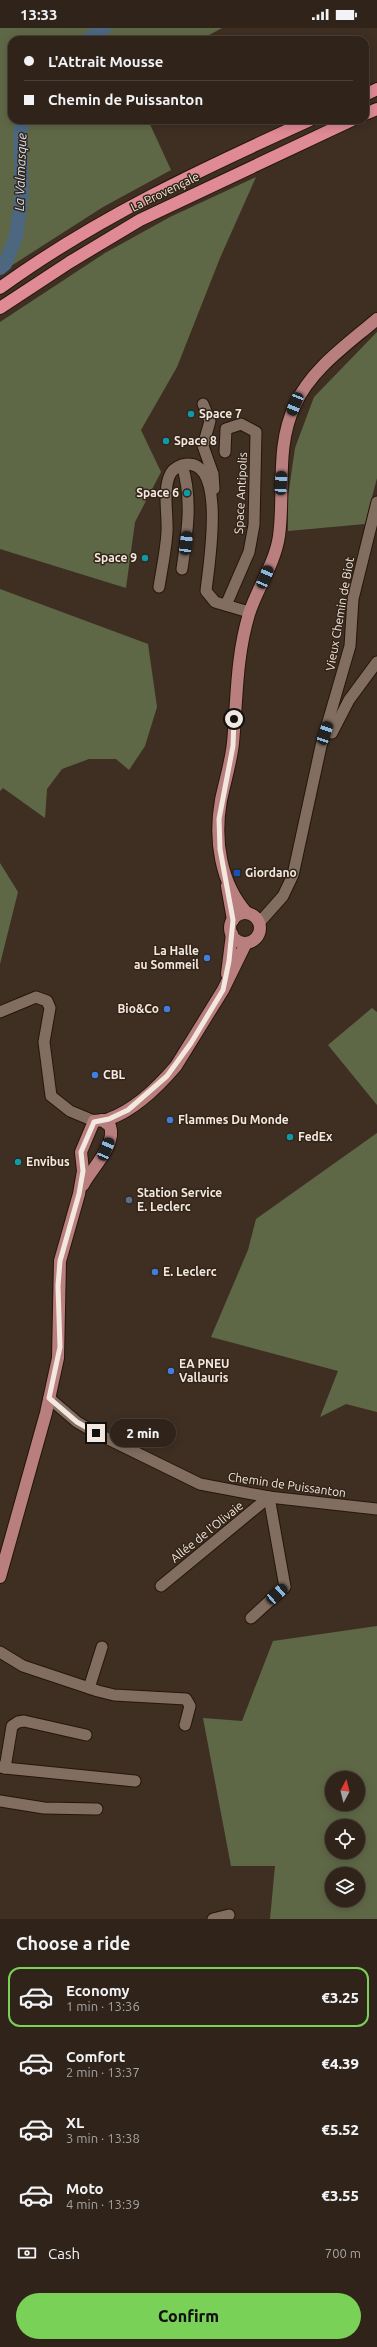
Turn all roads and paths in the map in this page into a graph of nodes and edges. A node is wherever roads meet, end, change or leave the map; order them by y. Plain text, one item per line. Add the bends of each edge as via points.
1 (301, 124) edge
2 (344, 124) edge
3 (0, 288) edge
4 (0, 308) edge
5 (377, 319) edge
6 (203, 404) dead end
7 (225, 452) dead end
8 (182, 465) junction
9 (213, 500) junction
10 (377, 502) edge
11 (182, 569) dead end
12 (159, 586) dead end
13 (226, 605) junction
14 (249, 612) junction
15 (377, 662) edge
16 (317, 771) junction
17 (226, 878) junction
18 (253, 918) junction
19 (233, 920) junction
20 (232, 934) junction
21 (246, 943) junction
22 (223, 990) junction
23 (0, 1012) edge
24 (128, 1110) junction
25 (73, 1112) junction
26 (98, 1121) junction
27 (87, 1134) junction
28 (111, 1134) junction
29 (81, 1160) junction
30 (96, 1164) junction
31 (79, 1194) junction
32 (49, 1398) junction
33 (268, 1498) junction
34 (377, 1509) edge
35 (3, 1562) edge
36 (0, 1578) edge
37 (161, 1586) dead end
38 (251, 1618) dead end
39 (102, 1647) dead end
40 (0, 1652) edge
41 (89, 1688) junction
42 (185, 1725) dead end
43 (86, 1734) dead end
44 (3, 1767) edge
45 (135, 1781) dead end
46 (0, 1800) edge
47 (97, 1809) dead end
48 (229, 1914) dead end
49 (213, 1919) edge

1 - 3 highway, La Provençale via 126,208 58,248
2 - 4 highway, La Provençale via 140,220 64,265
5 - 14 main road via 329,360 307,385 295,404 282,452 279,536 272,561
6 - 9 street via 210,421 203,446 214,478
7 - 13 street, Space Antipolis via 226,429 241,424 256,432 254,525 249,552
8 - 9 street via 195,466 201,471 209,483
8 - 11 street via 190,511
8 - 12 street via 173,470 167,484 167,533
9 - 13 street via 206,591 215,602
10 - 16 street, Vieux Chemin de Biot via 353,599 350,646 321,746
13 - 14 street
14 - 17 main road via 238,675 233,746 219,819 219,845
15 - 16 street via 339,717
16 - 18 street, Vieux Chemin de Biot via 290,883 279,901 269,910
17 - 18 main road via 238,904
17 - 19 main road
18 - 19 main road via 239,915
18 - 21 main road via 258,937
19 - 20 main road
20 - 21 main road via 237,941
20 - 22 main road
21 - 22 main road
22 - 24 main road via 176,1066
23 - 25 street via 36,997 47,1001 50,1008 44,1042 51,1096
24 - 26 main road
24 - 28 main road
25 - 26 street
25 - 27 street
26 - 27 main road
26 - 28 main road via 110,1126
27 - 29 main road
28 - 30 main road via 102,1157
29 - 30 main road via 88,1164
29 - 31 main road via 83,1171
30 - 31 main road via 88,1174
31 - 32 main road via 60,1261 60,1347
32 - 33 street, Chemin de Puissanton via 77,1422 96,1433 200,1484
32 - 35 main road
33 - 34 street, Chemin de Puissanton
33 - 37 street, Allée de l'Olivaie
33 - 38 street via 285,1587
35 - 36 main road
39 - 41 street
40 - 41 street via 23,1666
41 - 42 street via 114,1695 186,1699 190,1706
43 - 44 street via 24,1721 18,1722 12,1726
44 - 45 street
46 - 47 street via 44,1808
48 - 49 street

